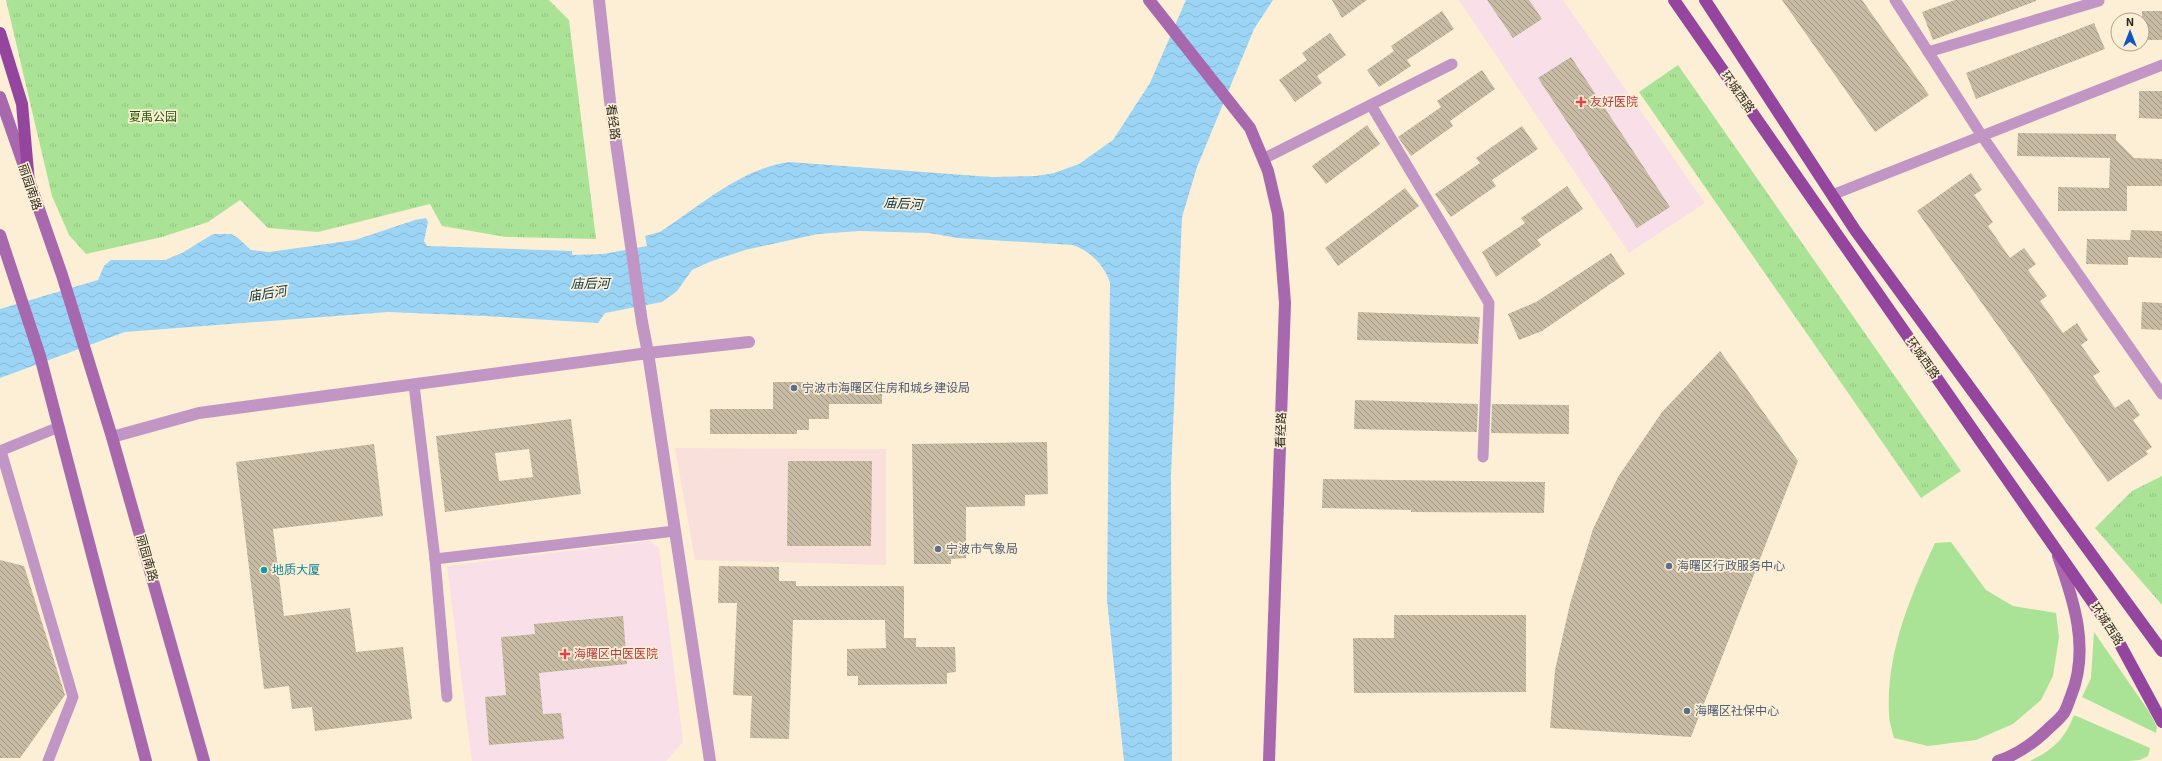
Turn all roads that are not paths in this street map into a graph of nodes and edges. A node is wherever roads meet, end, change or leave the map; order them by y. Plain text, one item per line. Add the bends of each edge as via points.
1 (599, 0) edge
2 (1674, 0) edge
3 (1705, 0) edge
4 (1898, 1) edge
5 (2098, 1) edge
6 (1153, 5) edge
7 (0, 33) edge
8 (1928, 52) junction
9 (1452, 64) dead end
10 (2162, 65) edge
11 (0, 97) edge
12 (1371, 105) junction
13 (1982, 136) junction
14 (1263, 159) junction
15 (29, 182) junction
16 (1832, 195) junction
17 (0, 235) edge
18 (749, 342) dead end
19 (648, 353) junction
20 (414, 384) junction
21 (2162, 394) edge
22 (59, 427) junction
23 (112, 437) junction
24 (0, 451) edge
25 (1483, 457) dead end
26 (675, 531) junction
27 (2055, 548) junction
28 (435, 559) junction
29 (2162, 651) edge
30 (447, 697) dead end
31 (2162, 722) edge
32 (48, 761) edge
33 (146, 761) edge
34 (204, 761) edge
35 (710, 761) edge
36 (1269, 761) edge
37 (1998, 761) edge

1 - 19 street, 看经路 via 610,101
2 - 27 main road, 环城西路
3 - 16 main road, 环城西路
4 - 8 lane
5 - 8 lane
6 - 14 main road, 看经路 via 1250,128
7 - 15 main road via 22,104
8 - 13 lane
9 - 12 lane
10 - 13 lane
11 - 15 main road, 丽园南路
12 - 14 lane
12 - 25 lane via 1489,303
13 - 16 lane
13 - 21 lane
14 - 36 main road, 看经路 via 1278,214 1285,303
15 - 23 main road, 丽园南路 via 62,275
16 - 29 main road, 环城西路
17 - 22 main road via 40,356
18 - 19 street
19 - 20 street
19 - 26 street, 看经路
20 - 23 street via 200,413
20 - 28 lane
22 - 24 lane
22 - 33 main road
23 - 34 main road, 丽园南路
24 - 32 lane via 73,697
26 - 28 lane
26 - 35 street, 看经路
27 - 31 main road, 环城西路 via 2114,633
27 - 37 main road via 2074,599 2079,628 2077,680 2065,712 2048,730 2029,747
28 - 30 lane

